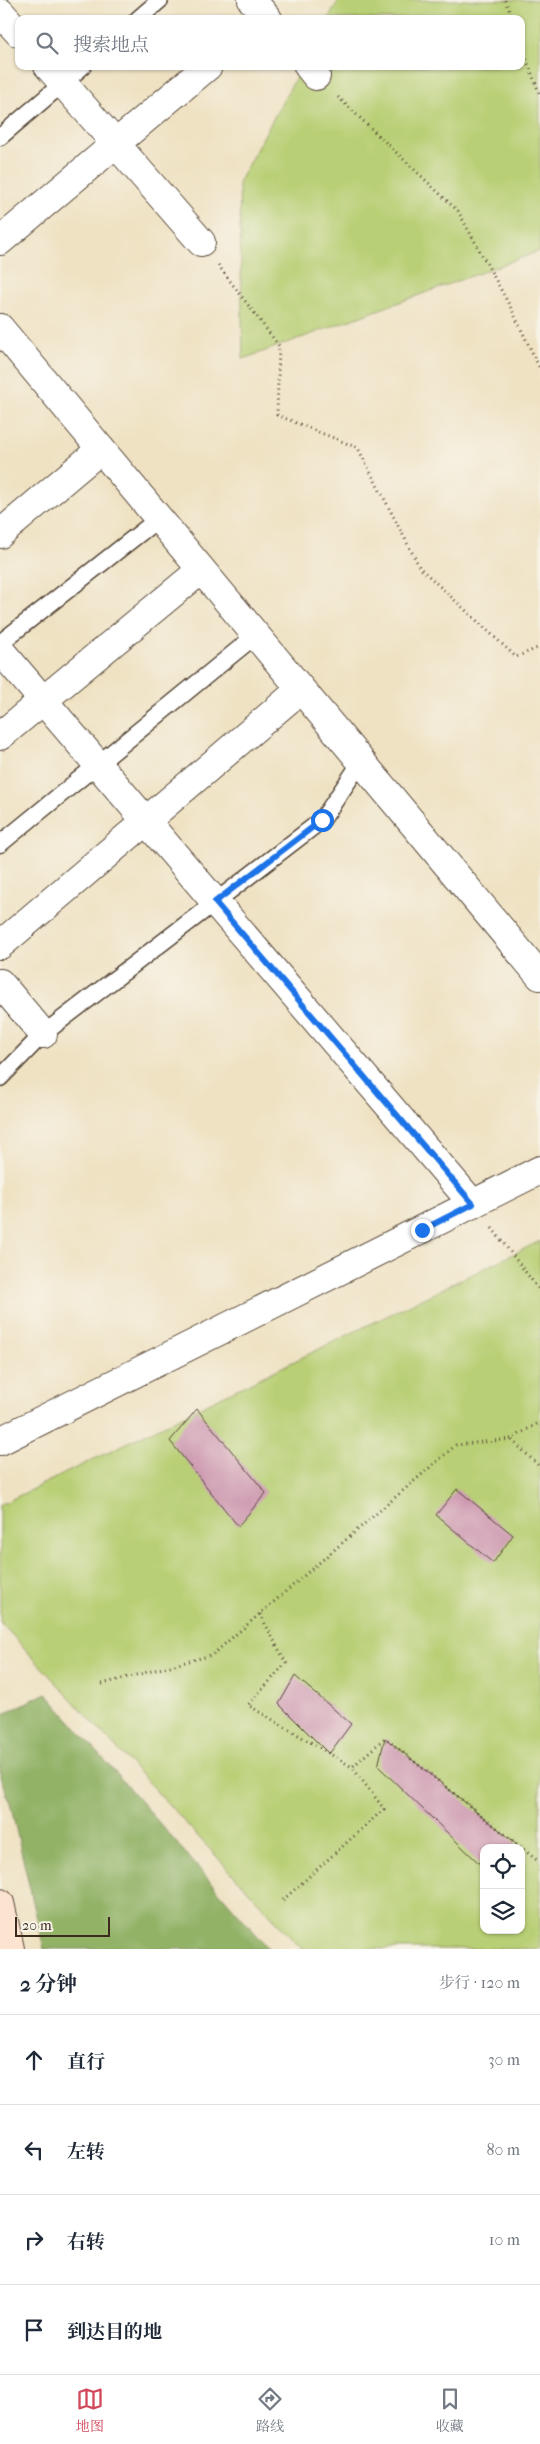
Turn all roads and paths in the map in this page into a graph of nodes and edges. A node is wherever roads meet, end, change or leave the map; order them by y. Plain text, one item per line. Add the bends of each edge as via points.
1 (3, 0) edge
2 (160, 0) edge
3 (505, 0) edge
4 (0, 2) edge
5 (0, 12) edge
6 (143, 15) edge
7 (511, 15) edge
8 (15, 29) edge
9 (525, 55) edge
10 (203, 70) edge
11 (312, 71) edge
12 (64, 72) edge
13 (540, 95) edge
14 (0, 137) edge
15 (115, 144) junction
16 (0, 241) edge
17 (201, 242) joint
18 (2, 333) edge
19 (540, 369) edge
20 (101, 449) junction
21 (158, 518) junction
22 (0, 534) edge
23 (201, 570) junction
24 (256, 635) junction
25 (0, 643) edge
26 (540, 647) edge
27 (0, 650) edge
28 (301, 689) junction
29 (43, 700) junction
30 (0, 736) edge
31 (362, 762) junction
32 (97, 764) junction
33 (147, 822) junction
34 (0, 844) edge
35 (215, 902) junction
36 (0, 945) edge
37 (540, 976) edge
38 (0, 983) edge
39 (43, 1034) junction
40 (0, 1078) edge
41 (540, 1170) edge
42 (473, 1204) junction
43 (540, 1291) edge
44 (540, 1422) edge
45 (511, 1440) junction
46 (0, 1441) edge
47 (540, 1467) edge
48 (260, 1614) junction
49 (102, 1684) dead end
50 (352, 1767) junction
51 (538, 1861) dead end
52 (282, 1900) dead end
53 (0, 1902) edge
54 (10, 1949) edge

1 - 4 street
2 - 6 lane
3 - 7 path
5 - 8 street
9 - 13 path
10 - 15 street
11 - 19 path via 458,211
12 - 14 lane
12 - 15 street
15 - 16 street
15 - 17 street
17 - 26 path via 279,346 277,414 358,448 420,568 516,657
18 - 20 street
20 - 21 street
20 - 22 street
21 - 23 street
21 - 25 lane
23 - 24 street
23 - 29 street
24 - 28 street
24 - 32 lane
27 - 29 street
28 - 31 street
28 - 33 street
29 - 30 street
29 - 32 street
31 - 35 lane via 322,820
31 - 37 street
32 - 33 street
32 - 34 lane
33 - 35 street
33 - 36 street
35 - 39 lane
35 - 42 street
38 - 39 street
39 - 40 lane
41 - 42 street
42 - 43 path
42 - 46 street
44 - 45 path
45 - 47 path
45 - 48 path via 456,1445
48 - 49 path via 212,1655
48 - 50 path via 286,1663 248,1705
50 - 51 path via 385,1738
50 - 52 path via 384,1809
53 - 54 street

